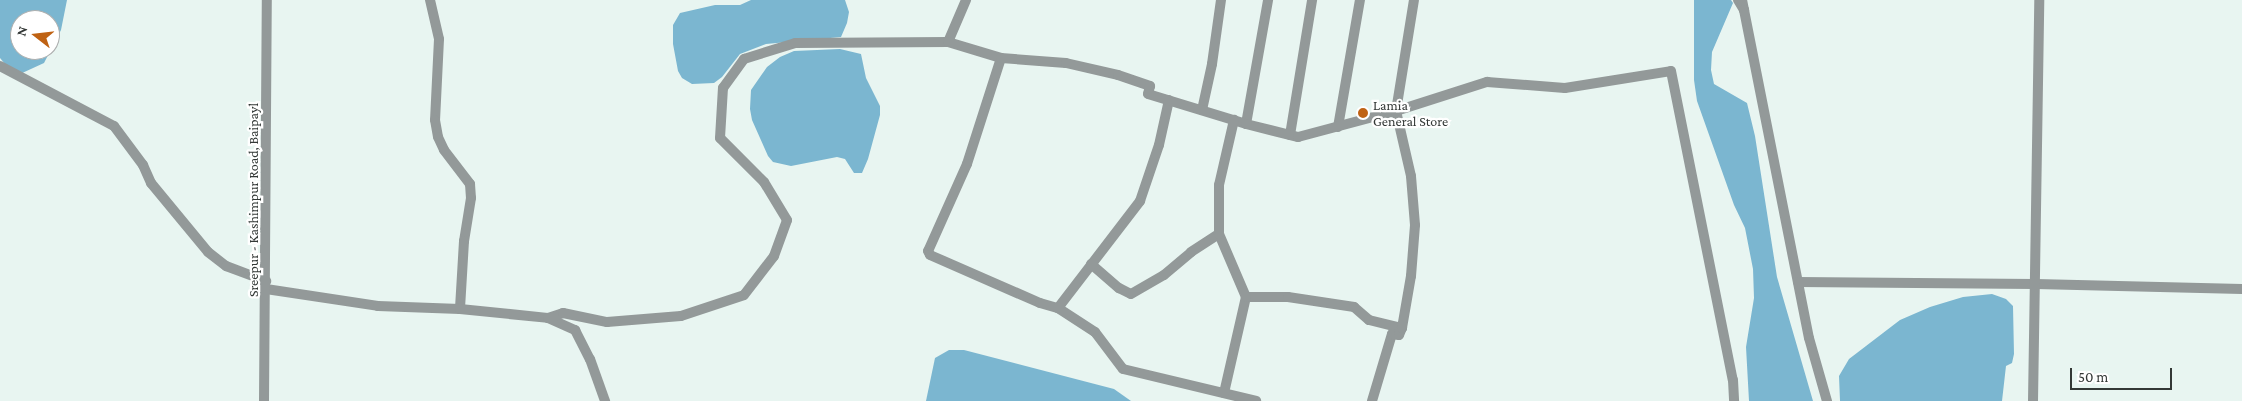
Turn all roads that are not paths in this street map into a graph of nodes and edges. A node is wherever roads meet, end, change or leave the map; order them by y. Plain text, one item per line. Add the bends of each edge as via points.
1 (267, 0) edge
2 (430, 0) edge
3 (966, 0) edge
4 (1221, 0) edge
5 (1268, 0) edge
6 (1312, 0) edge
7 (1360, 0) edge
8 (1414, 0) edge
9 (1738, 0) edge
10 (2039, 0) edge
11 (1743, 5) edge
12 (948, 42) junction
13 (1001, 58) junction
14 (0, 66) edge
15 (1169, 100) junction
16 (1202, 110) junction
17 (1396, 111) junction
18 (1234, 120) junction
19 (1246, 124) junction
20 (1338, 127) junction
21 (1290, 135) junction
22 (1219, 234) junction
23 (1091, 264) junction
24 (1798, 282) junction
25 (2036, 284) junction
26 (266, 285) junction
27 (2242, 289) edge
28 (1246, 297) junction
29 (1058, 308) junction
30 (460, 309) junction
31 (548, 318) junction
32 (1402, 328) junction
33 (1224, 393) junction
34 (264, 401) edge
35 (605, 401) edge
36 (1256, 401) edge
37 (1372, 401) edge
38 (1734, 401) edge
39 (1827, 401) edge
40 (2033, 401) edge

1 - 26 street, Sreepur - Kashimpur Road, Baipayl
2 - 30 street via 439,39 435,120 438,137 470,184
3 - 12 street
4 - 16 street
5 - 19 street
6 - 21 street
7 - 20 street
8 - 17 street
9 - 11 street
10 - 25 street
11 - 24 street
12 - 13 street
12 - 31 street via 795,43 744,59 722,88 720,138 764,182 787,220 774,256 744,295 681,316 608,322 563,312
13 - 15 street via 1066,63 1118,75 1150,86 1148,94
13 - 29 street via 967,164 928,251 930,255
14 - 26 street via 114,126 143,165 151,183 208,252 226,266
15 - 16 street
15 - 23 street via 1159,145 1140,201
16 - 18 street
17 - 20 street
17 - 32 street via 1411,176 1415,225
17 - 38 street via 1486,82 1565,88 1671,71 1733,380
18 - 19 street
18 - 22 street via 1219,185
19 - 21 street
20 - 21 street via 1298,137
22 - 23 street via 1164,275 1131,294
22 - 28 street
23 - 29 street
24 - 25 street
24 - 39 street via 1809,338
25 - 27 street
25 - 40 street
26 - 30 street via 378,306
26 - 34 street, Sreepur - Kashimpur Road, Baipayl
28 - 32 street via 1288,297 1354,307 1370,320
28 - 33 street
29 - 33 street via 1095,332 1123,369
30 - 31 street
31 - 35 street via 575,330 590,359
32 - 37 street via 1398,335 1392,334
33 - 36 street

